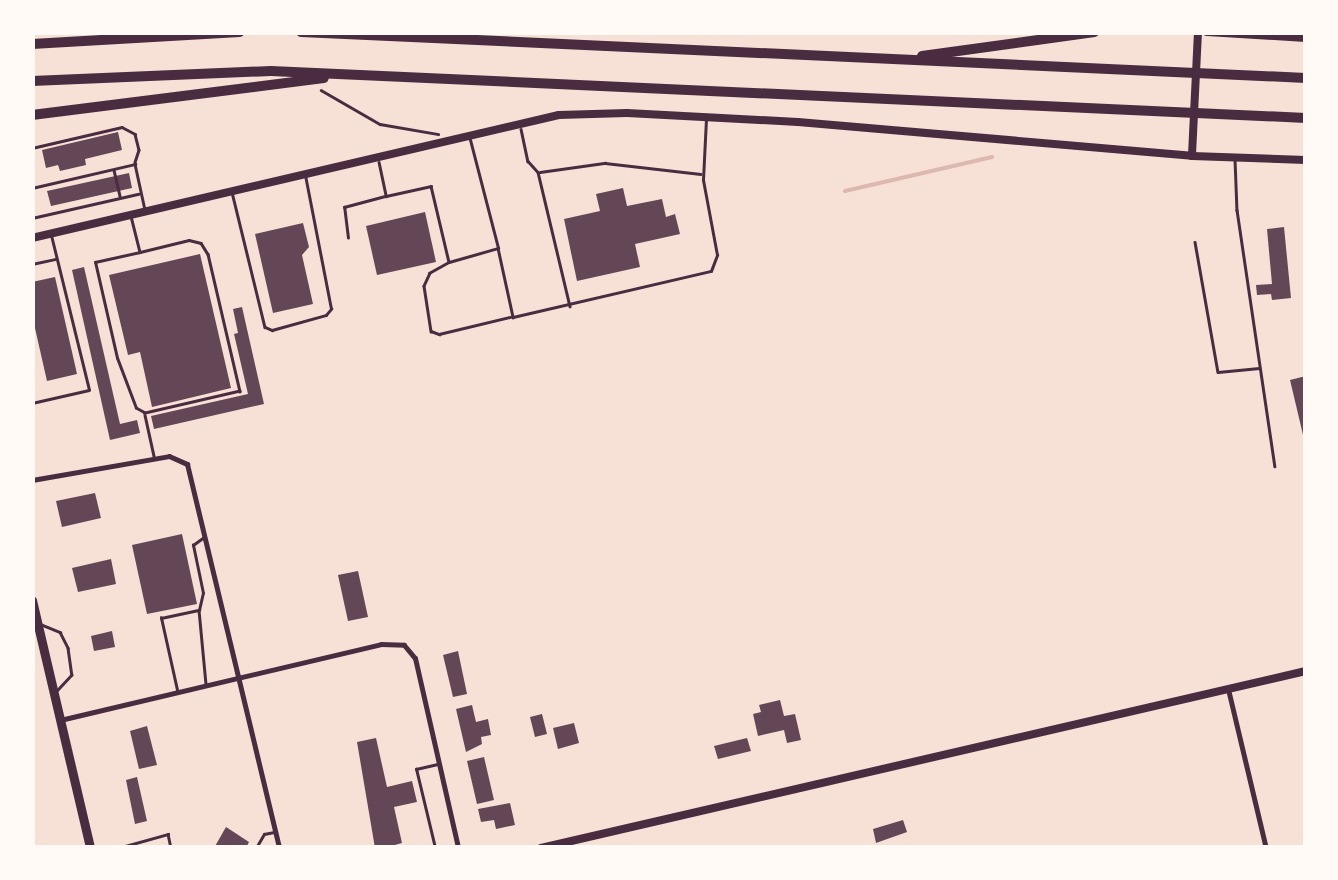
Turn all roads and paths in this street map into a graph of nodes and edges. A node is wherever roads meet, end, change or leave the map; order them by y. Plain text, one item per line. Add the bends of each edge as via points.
1 (240, 32) edge
2 (301, 32) edge
3 (1094, 32) edge
4 (1198, 32) edge
5 (1207, 32) edge
6 (1306, 38) edge
7 (32, 44) edge
8 (897, 60) junction
9 (348, 74) junction
10 (1306, 78) edge
11 (32, 81) edge
12 (301, 82) junction
13 (32, 115) edge
14 (706, 118) junction
15 (1306, 118) edge
16 (519, 122) junction
17 (468, 134) junction
18 (458, 137) junction
19 (32, 148) edge
20 (377, 156) junction
21 (1192, 156) junction
22 (1235, 158) junction
23 (1306, 160) edge
24 (134, 164) junction
25 (113, 169) junction
26 (538, 172) junction
27 (305, 173) junction
28 (703, 174) junction
29 (32, 188) edge
30 (232, 190) junction
31 (141, 193) junction
32 (386, 196) junction
33 (120, 198) junction
34 (145, 211) junction
35 (131, 214) junction
36 (32, 218) edge
37 (51, 234) junction
38 (32, 238) edge
39 (348, 238) dead end
40 (1194, 242) dead end
41 (498, 248) junction
42 (140, 252) junction
43 (57, 259) junction
44 (449, 262) junction
45 (32, 264) edge
46 (570, 306) junction
47 (513, 316) junction
48 (1262, 368) junction
49 (32, 403) edge
50 (145, 413) junction
51 (154, 458) junction
52 (1275, 466) dead end
53 (32, 480) edge
54 (206, 536) junction
55 (32, 600) edge
56 (199, 610) junction
57 (38, 624) junction
58 (1306, 671) edge
59 (238, 677) junction
60 (206, 684) junction
61 (1228, 689) junction
62 (177, 691) junction
63 (54, 692) junction
64 (60, 720) junction
65 (439, 764) junction
66 (275, 831) junction
67 (434, 846) edge
68 (90, 848) edge
69 (118, 848) edge
70 (171, 848) edge
71 (256, 848) edge
72 (279, 848) edge
73 (458, 848) edge
74 (542, 848) edge
75 (1266, 848) edge

1 - 7 highway
2 - 8 highway
3 - 8 highway
4 - 21 street
5 - 6 street
8 - 10 highway
9 - 11 highway via 200,71
9 - 12 highway
9 - 15 highway
12 - 13 highway
12 - 18 path via 380,124
14 - 16 street via 592,112
14 - 21 street
14 - 28 lane
16 - 17 street
16 - 26 lane via 528,161
17 - 18 street
17 - 41 lane
18 - 20 street
19 - 24 lane via 122,127 135,134
20 - 27 street
20 - 32 lane
21 - 22 street
22 - 23 street
22 - 48 lane
24 - 25 lane
24 - 31 lane
25 - 29 lane
25 - 33 lane
26 - 28 lane via 605,163
26 - 46 lane
27 - 30 street
27 - 30 lane via 331,309 272,330
28 - 46 lane via 717,255 711,271
30 - 34 street
31 - 33 lane
31 - 34 lane
32 - 39 lane via 344,207
32 - 44 lane via 431,186
33 - 36 lane
34 - 35 street
35 - 37 street
35 - 42 lane
37 - 38 street
37 - 43 lane
40 - 48 lane via 1218,372
41 - 44 lane
41 - 47 lane
42 - 50 lane via 95,262 117,358 136,408
42 - 50 lane via 201,243 240,391
43 - 45 lane
43 - 49 lane via 88,390
44 - 47 lane via 430,273 424,286 431,331
46 - 47 lane
48 - 52 lane
50 - 51 lane
51 - 53 street
51 - 54 street via 180,459 192,476
54 - 56 lane via 193,546 203,593
54 - 59 street
55 - 57 main road
56 - 60 lane
56 - 62 lane via 162,618
57 - 63 main road
57 - 63 lane via 65,637 73,667 71,681
58 - 61 street
59 - 60 street
59 - 65 street via 381,644 404,645 415,658
59 - 66 street
60 - 62 street
61 - 74 street
61 - 75 street
62 - 64 street
63 - 64 main road
64 - 68 main road
65 - 67 lane via 416,769
65 - 73 street
66 - 71 lane via 264,834
66 - 72 street
69 - 70 lane via 168,834

